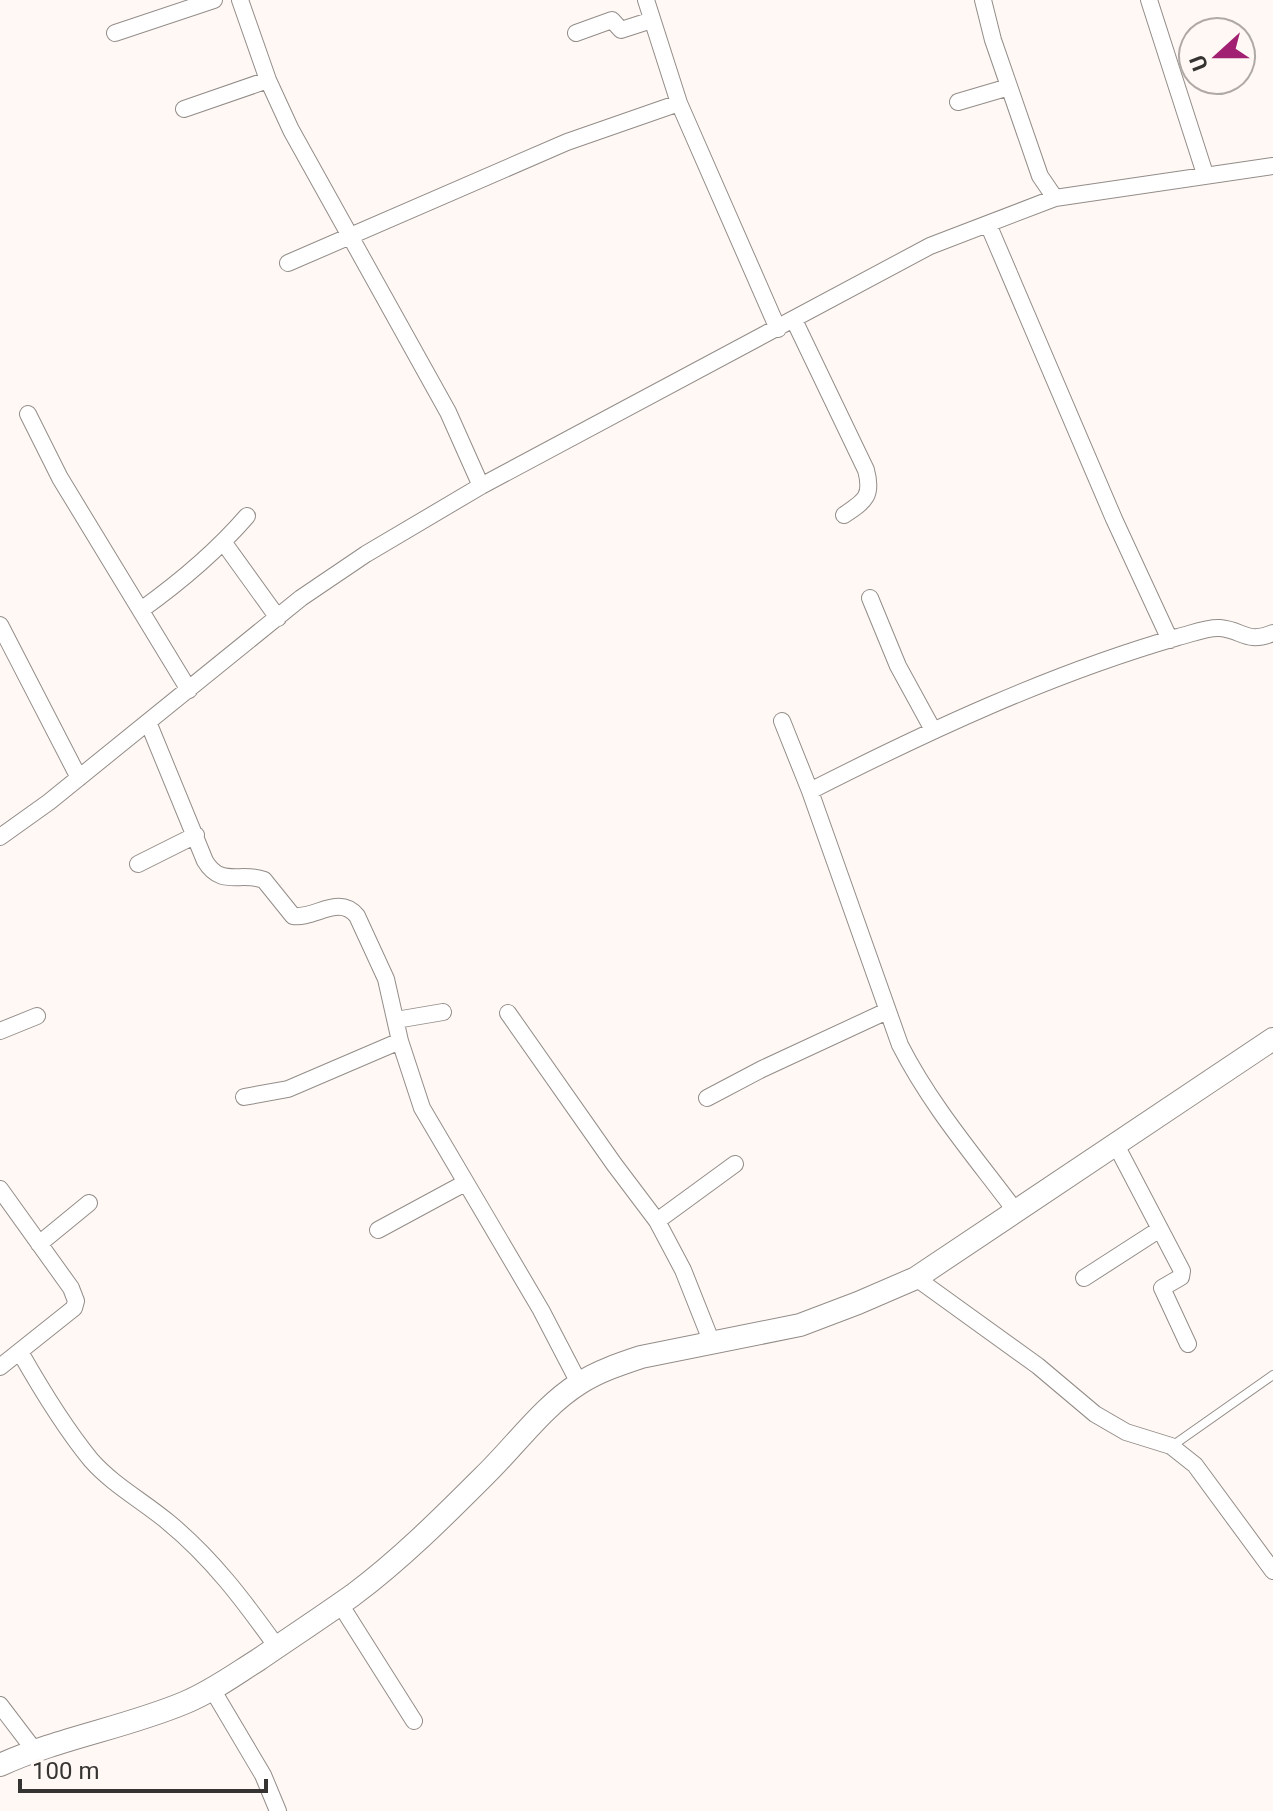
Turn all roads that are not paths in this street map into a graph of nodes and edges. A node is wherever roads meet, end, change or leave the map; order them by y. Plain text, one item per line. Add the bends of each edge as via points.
1 (214, 0) edge
2 (240, 0) edge
3 (646, 0) edge
4 (983, 0) edge
5 (1149, 0) edge
6 (652, 20) junction
7 (115, 33) dead end
8 (576, 33) dead end
9 (268, 80) junction
10 (1009, 87) junction
11 (958, 102) dead end
12 (679, 103) junction
13 (184, 109) dead end
14 (1273, 166) edge
15 (1205, 174) junction
16 (1055, 198) junction
17 (988, 224) junction
18 (350, 238) junction
19 (288, 263) dead end
20 (794, 320) junction
21 (778, 329) junction
22 (28, 414) dead end
23 (481, 486) junction
24 (844, 515) dead end
25 (247, 516) dead end
26 (224, 543) junction
27 (870, 598) dead end
28 (141, 610) junction
29 (278, 618) junction
30 (0, 625) edge
31 (1273, 633) edge
32 (1170, 640) junction
33 (189, 690) junction
34 (782, 721) dead end
35 (148, 722) junction
36 (933, 730) junction
37 (79, 778) junction
38 (810, 791) junction
39 (3, 830) edge
40 (196, 835) junction
41 (138, 864) dead end
42 (887, 1011) junction
43 (443, 1012) dead end
44 (508, 1013) dead end
45 (37, 1016) dead end
46 (396, 1020) junction
47 (0, 1031) edge
48 (1273, 1039) edge
49 (400, 1041) junction
50 (244, 1097) dead end
51 (707, 1098) dead end
52 (1116, 1145) junction
53 (735, 1164) dead end
54 (465, 1183) junction
55 (0, 1189) edge
56 (89, 1203) dead end
57 (1017, 1213) junction
58 (657, 1221) junction
59 (1160, 1229) junction
60 (378, 1230) dead end
61 (39, 1244) junction
62 (916, 1278) junction
63 (1084, 1278) dead end
64 (712, 1343) junction
65 (1188, 1344) dead end
66 (20, 1352) junction
67 (0, 1367) edge
68 (1273, 1375) edge
69 (579, 1383) junction
70 (1171, 1446) junction
71 (1273, 1571) edge
72 (340, 1604) junction
73 (277, 1647) junction
74 (212, 1689) junction
75 (0, 1705) edge
76 (414, 1721) dead end
77 (35, 1751) junction
78 (0, 1765) edge
79 (278, 1811) edge

1 - 7 street
2 - 9 street
3 - 6 street
4 - 10 street
5 - 15 street
6 - 8 street via 621,30 612,20
6 - 12 street
9 - 13 street
9 - 18 street
10 - 11 street
10 - 16 street via 1040,176
12 - 18 street via 567,142
12 - 21 street
14 - 15 street
15 - 16 street
16 - 17 street
17 - 20 street via 930,246
17 - 32 street
18 - 19 street
18 - 23 street via 448,412
20 - 21 street
20 - 24 street via 870,484 868,496
21 - 23 street
22 - 28 street via 60,478
23 - 29 street via 366,554
25 - 26 street
26 - 28 street
26 - 29 street
27 - 36 street via 898,666
28 - 33 street
29 - 33 street
30 - 37 street
31 - 32 street via 1259,638 1219,628
32 - 36 street via 1061,677
33 - 35 street
34 - 38 street
35 - 37 street
35 - 40 street
36 - 38 street
37 - 39 street
38 - 42 street
40 - 41 street
40 - 46 street via 214,873 264,880 293,916 351,909 386,979
42 - 51 street
42 - 57 street via 915,1075
43 - 46 street
44 - 58 street
45 - 47 street
46 - 49 street
48 - 52 main road
49 - 50 street via 288,1089
49 - 54 street via 422,1108
52 - 57 main road
52 - 59 street
53 - 58 street
54 - 60 street
54 - 69 street
55 - 61 street
56 - 61 street
57 - 62 main road
58 - 64 street
59 - 63 street
59 - 65 street via 1182,1271 1162,1288 1163,1296
61 - 66 street via 71,1288 76,1305
62 - 64 main road via 800,1325
62 - 70 street via 1095,1414 1126,1432
64 - 69 main road via 619,1364
66 - 67 street
66 - 73 street via 93,1462 207,1557
68 - 70 lane
69 - 72 main road via 447,1512
70 - 71 street via 1195,1465
72 - 73 main road
72 - 76 street
73 - 74 main road
74 - 77 main road via 149,1716
74 - 79 street
75 - 77 street
77 - 78 main road

